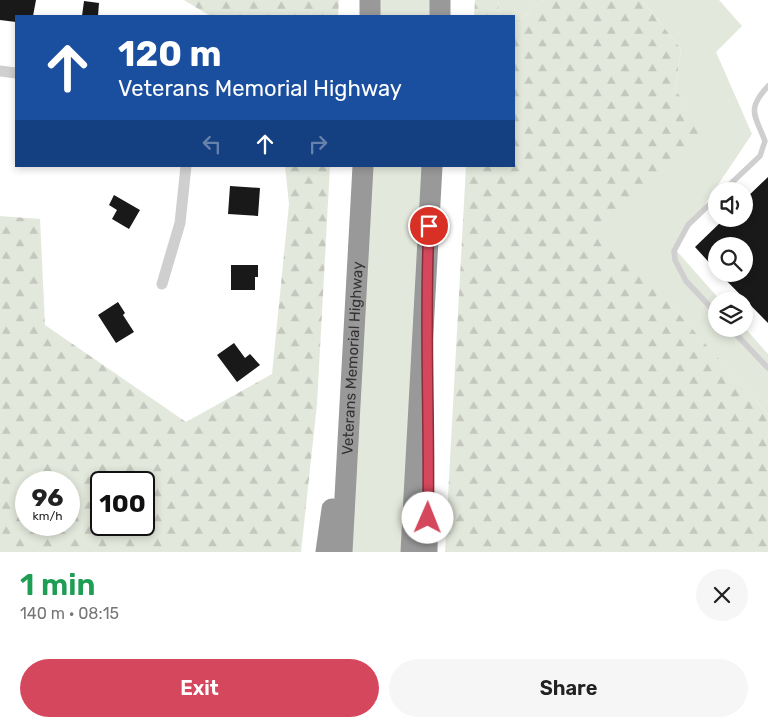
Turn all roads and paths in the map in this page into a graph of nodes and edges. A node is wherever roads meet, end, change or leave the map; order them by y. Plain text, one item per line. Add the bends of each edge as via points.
1 (370, 0) edge
2 (440, 0) edge
3 (370, 15) edge
4 (440, 15) edge
5 (0, 72) edge
6 (15, 73) edge
7 (768, 86) edge
8 (186, 167) edge
9 (363, 167) edge
10 (432, 167) edge
11 (733, 182) edge
12 (708, 206) edge
13 (358, 253) junction
14 (427, 265) junction
15 (162, 284) dead end
16 (708, 304) edge
17 (739, 337) edge
18 (768, 368) edge
19 (326, 552) edge
20 (342, 552) edge
21 (411, 552) edge
22 (427, 552) edge

1 - 3 highway
2 - 4 highway
5 - 6 street
7 - 11 lane via 754,107 755,119 765,141 760,156
8 - 15 street via 180,223
9 - 13 highway, Veterans Memorial Highway
10 - 14 highway
12 - 16 lane via 688,225 674,251 686,281
13 - 19 highway
13 - 20 highway, Veterans Memorial Highway
14 - 21 highway
14 - 22 highway
17 - 18 lane

